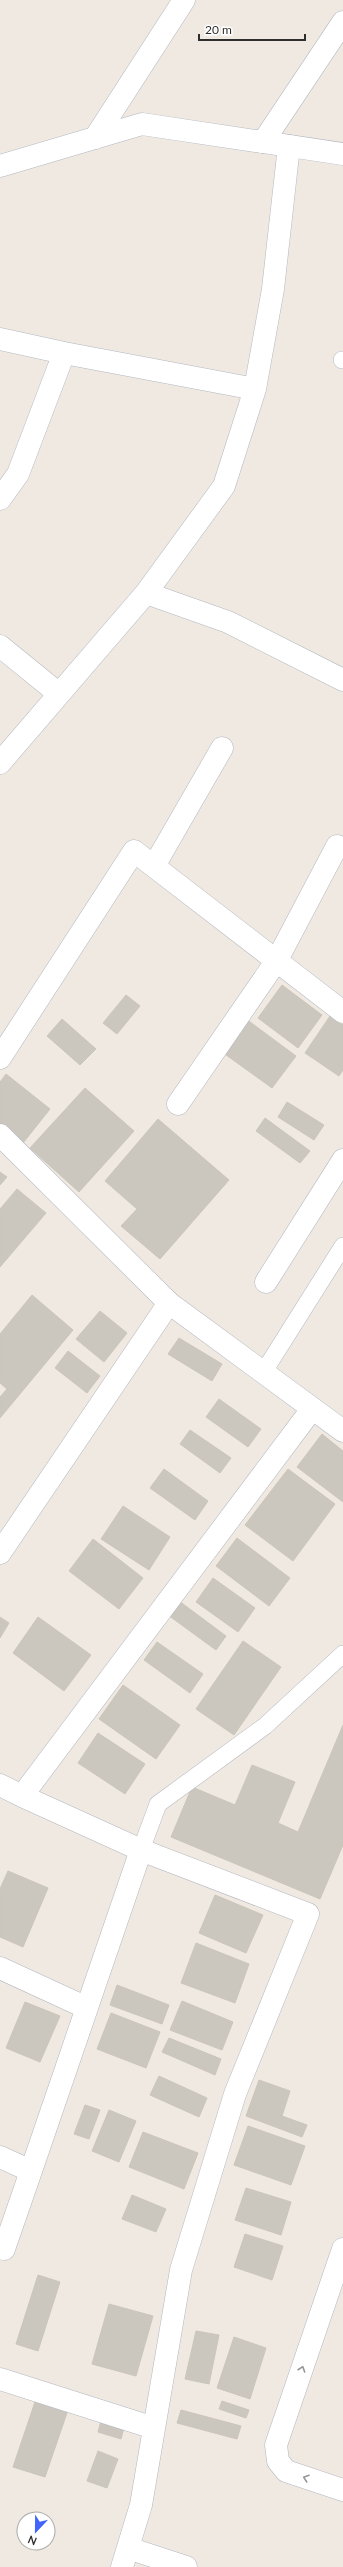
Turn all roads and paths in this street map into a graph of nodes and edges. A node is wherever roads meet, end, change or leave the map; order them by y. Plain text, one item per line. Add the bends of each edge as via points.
1 (184, 0) edge
2 (343, 22) edge
3 (95, 138) junction
4 (263, 142) junction
5 (289, 146) junction
6 (343, 154) edge
7 (0, 166) edge
8 (0, 339) edge
9 (64, 353) junction
10 (255, 389) junction
11 (0, 499) edge
12 (146, 593) junction
13 (0, 646) edge
14 (343, 680) edge
15 (60, 694) junction
16 (222, 748) dead end
17 (0, 763) edge
18 (337, 846) dead end
19 (154, 866) junction
20 (276, 960) junction
21 (343, 1012) edge
22 (0, 1058) edge
23 (178, 1104) dead end
24 (0, 1135) edge
25 (343, 1160) edge
26 (343, 1246) edge
27 (266, 1282) dead end
28 (169, 1303) junction
29 (263, 1373) junction
30 (312, 1409) junction
31 (343, 1431) edge
32 (0, 1553) edge
33 (343, 1654) edge
34 (0, 1785) edge
35 (22, 1796) junction
36 (141, 1850) junction
37 (0, 1968) edge
38 (88, 2008) junction
39 (0, 2157) edge
40 (32, 2171) junction
41 (4, 2249) dead end
42 (343, 2249) edge
43 (0, 2379) edge
44 (154, 2428) junction
45 (343, 2490) edge
46 (125, 2557) edge
47 (186, 2567) edge

1 - 3 street
2 - 4 street
3 - 4 street via 142,124
3 - 7 street
4 - 5 street
5 - 6 street
5 - 10 street via 273,289
8 - 9 street
9 - 10 street
9 - 11 street via 18,474
10 - 12 street via 224,486
12 - 14 street via 228,622
12 - 15 street
13 - 15 street
15 - 17 street
16 - 19 street
18 - 20 street
19 - 20 street
19 - 22 street via 134,851
20 - 21 street
20 - 23 street
24 - 28 street
25 - 27 street
26 - 29 lane
28 - 29 street
28 - 32 street
29 - 30 street
30 - 31 street
30 - 35 street
33 - 36 lane via 265,1726 158,1804
34 - 35 street
35 - 36 street
36 - 38 street
36 - 44 street via 308,1914 235,2094 184,2263
37 - 38 street
38 - 40 street
39 - 40 street
40 - 41 street
45 -> 42 street via 286,2471 278,2461 276,2445
43 - 44 street
44 - 46 street via 141,2505
46 - 47 street

